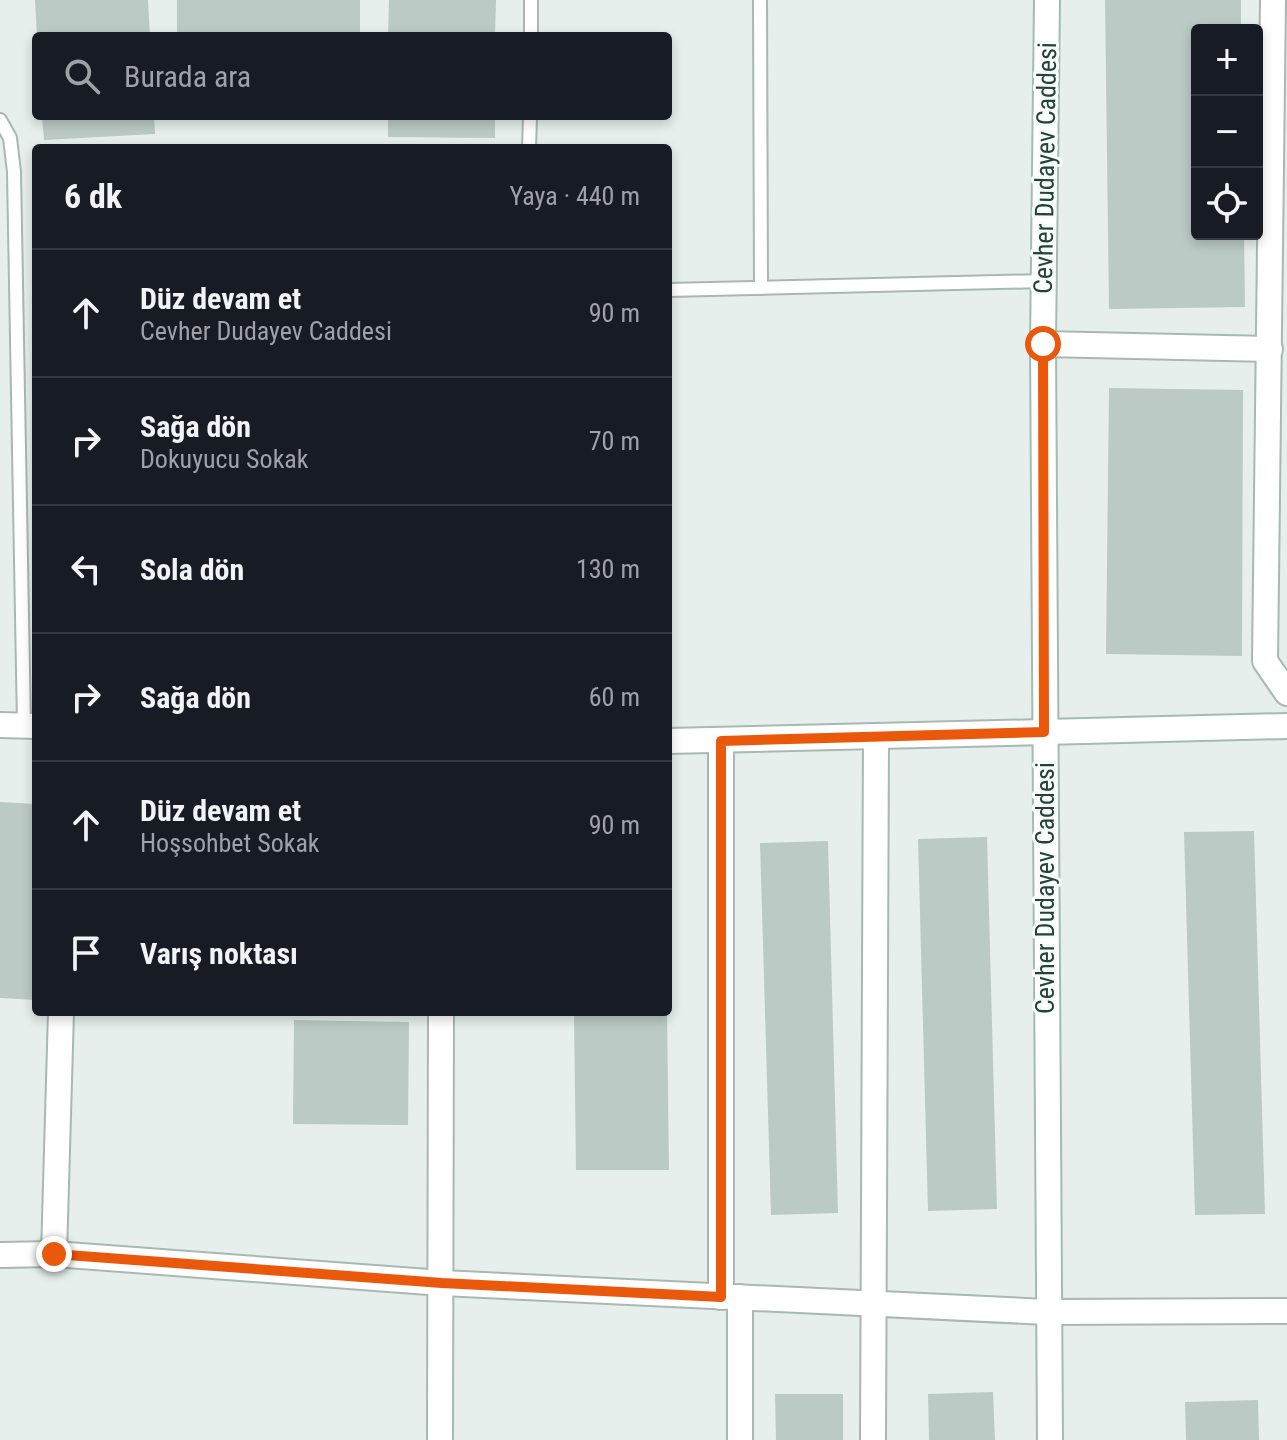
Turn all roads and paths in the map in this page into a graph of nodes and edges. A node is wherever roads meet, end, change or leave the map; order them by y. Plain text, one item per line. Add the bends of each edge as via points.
1 (531, 0) edge
2 (760, 0) edge
3 (1047, 0) edge
4 (1273, 0) edge
5 (531, 32) edge
6 (0, 120) edge
7 (530, 120) edge
8 (529, 144) edge
9 (1279, 242) edge
10 (1043, 281) junction
11 (761, 288) junction
12 (672, 290) edge
13 (1043, 344) junction
14 (1270, 349) junction
15 (1287, 693) edge
16 (20, 726) edge
17 (1287, 726) edge
18 (1044, 732) junction
19 (876, 736) junction
20 (672, 741) edge
21 (721, 741) junction
22 (61, 1016) edge
23 (441, 1016) edge
24 (54, 1254) junction
25 (0, 1255) edge
26 (442, 1283) junction
27 (730, 1297) junction
28 (872, 1304) junction
29 (1287, 1311) edge
30 (1047, 1312) junction
31 (440, 1440) edge
32 (740, 1440) edge
33 (873, 1440) edge
34 (1050, 1440) edge

1 - 5 lane
2 - 11 lane
3 - 10 street, Cevher Dudayev Caddesi
4 - 9 street
6 - 16 lane via 10,138 14,172
7 - 8 lane
9 - 14 street
10 - 11 lane
10 - 13 street, Cevher Dudayev Caddesi
11 - 12 lane
13 - 14 street
13 - 18 street, Cevher Dudayev Caddesi
14 - 15 street via 1265,661
17 - 18 street
18 - 19 street
18 - 30 street, Cevher Dudayev Caddesi
19 - 21 street
19 - 28 street
20 - 21 street
21 - 27 street
22 - 24 street
23 - 26 street
24 - 25 street
24 - 26 street
26 - 27 street
26 - 31 street
27 - 28 street
27 - 32 street
28 - 30 street
28 - 33 street
29 - 30 street
30 - 34 street, Cevher Dudayev Caddesi

